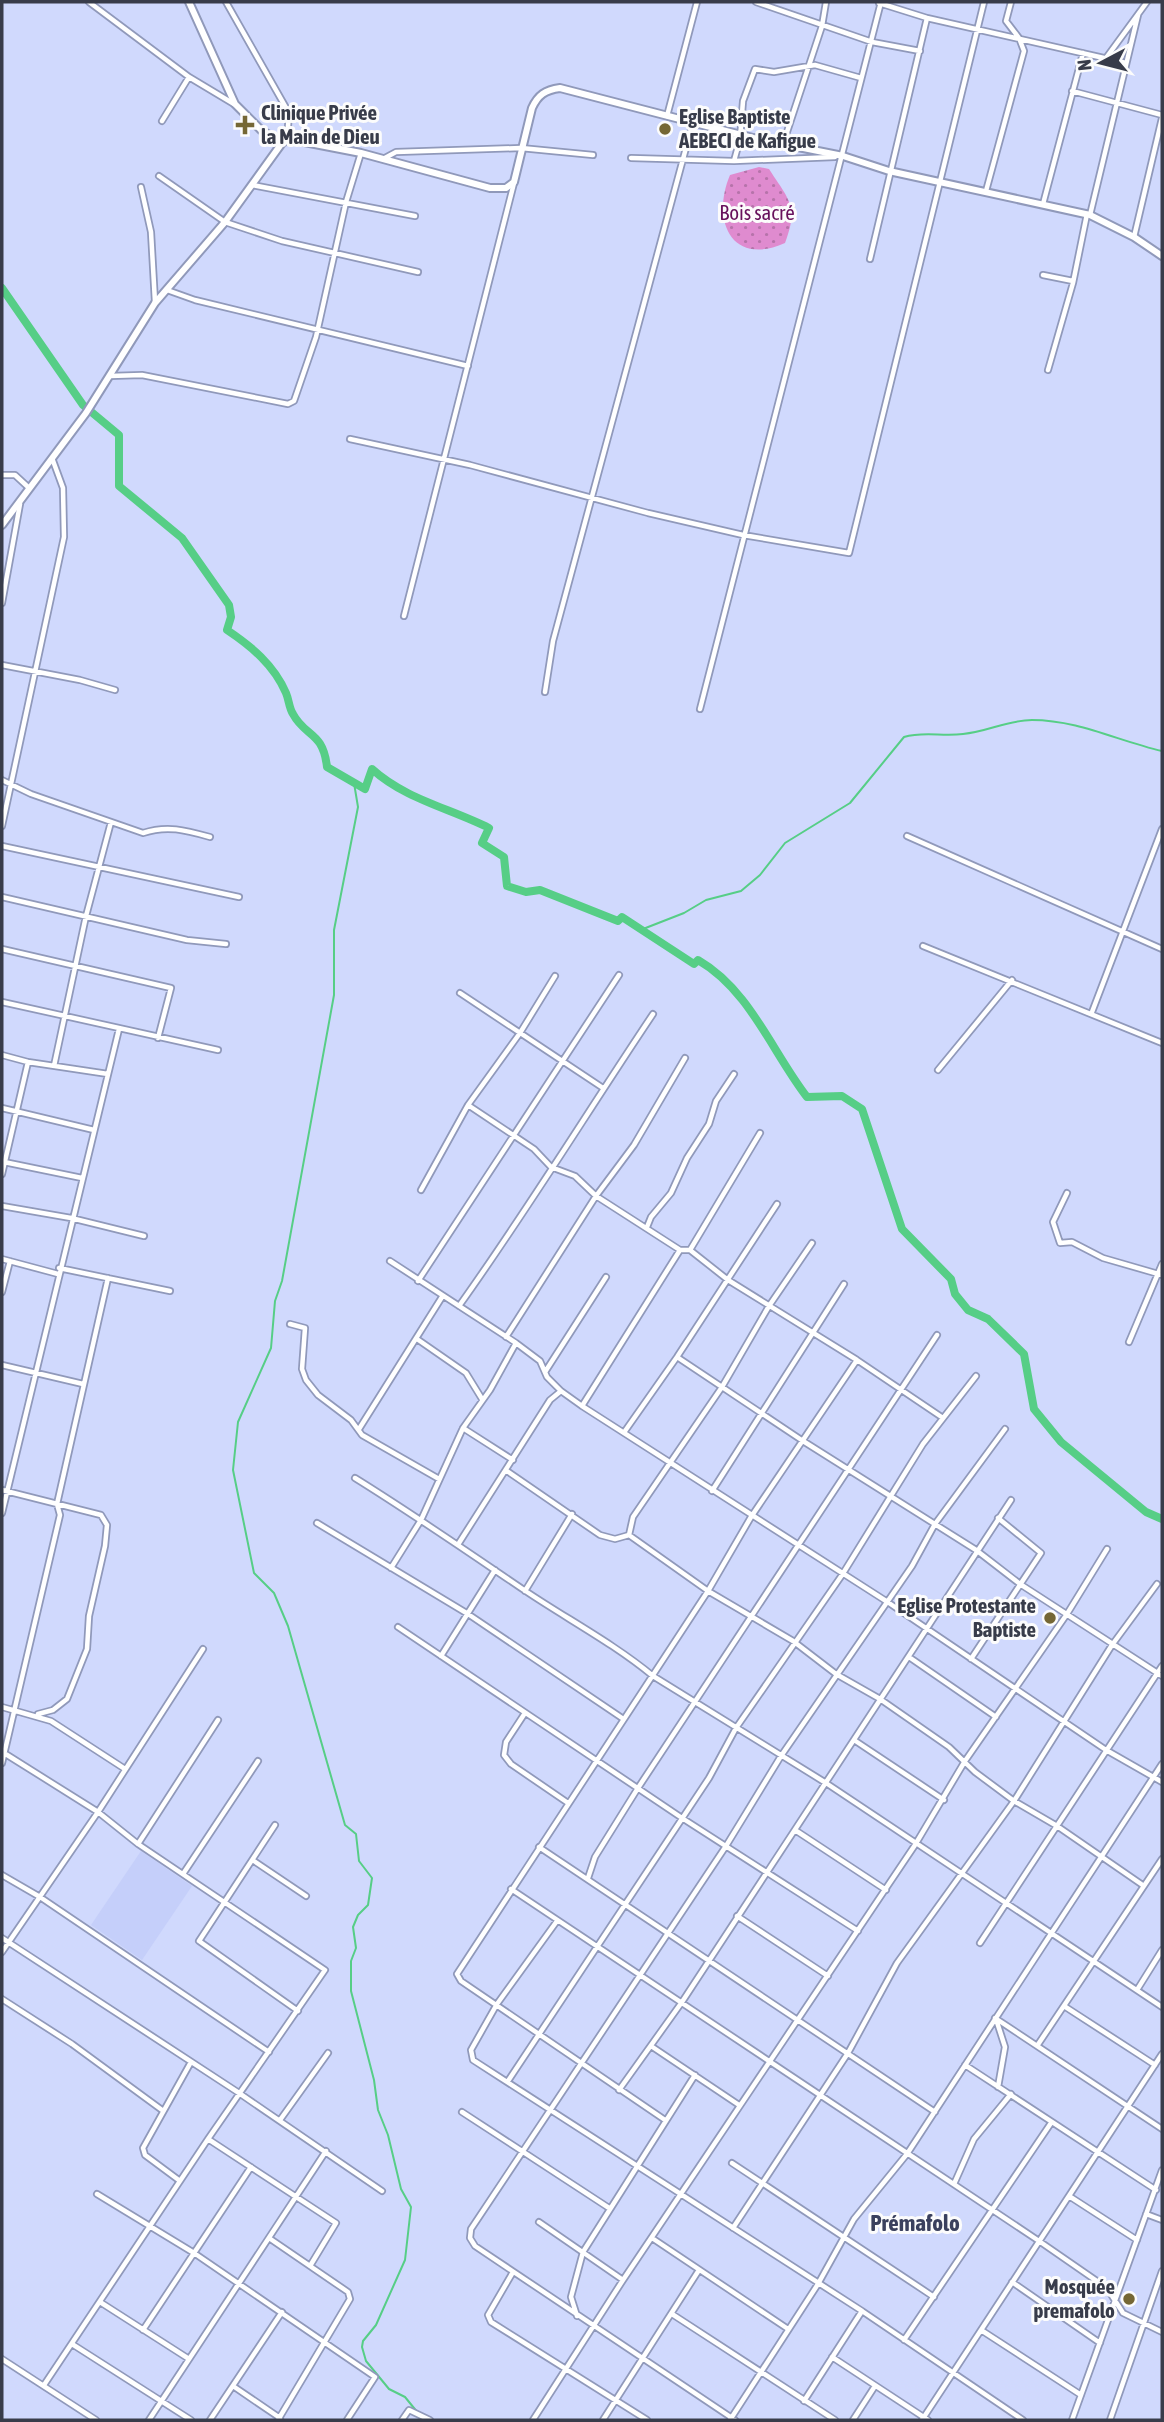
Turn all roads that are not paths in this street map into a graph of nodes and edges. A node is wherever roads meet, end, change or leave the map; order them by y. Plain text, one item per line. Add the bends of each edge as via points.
1 (89, 2) edge
2 (189, 2) edge
3 (226, 2) edge
4 (697, 2) edge
5 (756, 2) edge
6 (826, 2) edge
7 (985, 2) edge
8 (1011, 2) edge
9 (1147, 2) edge
10 (880, 3) edge
11 (1138, 15) junction
12 (927, 18) junction
13 (822, 26) junction
14 (978, 29) junction
15 (1019, 38) junction
16 (872, 42) junction
17 (920, 51) junction
18 (1083, 53) junction
19 (1106, 58) junction
20 (1126, 63) junction
21 (810, 65) junction
22 (189, 77) junction
23 (861, 78) junction
24 (1072, 91) junction
25 (235, 104) junction
26 (1117, 104) junction
27 (667, 117) junction
28 (1162, 117) edge
29 (162, 121) dead end
30 (693, 122) junction
31 (740, 135) junction
32 (284, 141) junction
33 (783, 144) junction
34 (521, 148) junction
35 (361, 153) junction
36 (593, 155) dead end
37 (843, 156) junction
38 (631, 158) dead end
39 (383, 159) junction
40 (681, 161) junction
41 (734, 161) junction
42 (889, 171) junction
43 (159, 176) dead end
44 (941, 181) junction
45 (514, 182) junction
46 (251, 185) junction
47 (141, 187) dead end
48 (986, 191) junction
49 (346, 202) junction
50 (1043, 204) junction
51 (1089, 214) junction
52 (415, 216) dead end
53 (225, 222) junction
54 (1134, 237) junction
55 (335, 252) junction
56 (1162, 256) edge
57 (870, 259) dead end
58 (418, 272) dead end
59 (1042, 275) dead end
60 (1073, 281) junction
61 (167, 290) junction
62 (155, 303) junction
63 (318, 328) junction
64 (468, 366) junction
65 (1048, 370) dead end
66 (110, 376) junction
67 (350, 439) dead end
68 (51, 457) junction
69 (445, 460) junction
70 (2, 475) edge
71 (28, 487) junction
72 (21, 496) junction
73 (594, 498) junction
74 (2, 525) edge
75 (743, 535) junction
76 (2, 603) edge
77 (404, 616) dead end
78 (2, 665) edge
79 (35, 672) junction
80 (115, 690) dead end
81 (545, 692) dead end
82 (700, 709) dead end
83 (2, 780) edge
84 (9, 783) junction
85 (111, 822) junction
86 (2, 826) edge
87 (1162, 829) edge
88 (907, 836) dead end
89 (210, 837) dead end
90 (2, 846) edge
91 (99, 867) junction
92 (2, 897) edge
93 (239, 897) dead end
94 (86, 916) junction
95 (1121, 933) junction
96 (226, 944) dead end
97 (923, 946) dead end
98 (2, 949) edge
99 (1162, 949) edge
100 (76, 965) junction
101 (619, 975) dead end
102 (555, 976) dead end
103 (1012, 980) junction
104 (460, 992) dead end
105 (2, 1002) edge
106 (1092, 1012) junction
107 (653, 1014) dead end
108 (64, 1016) junction
109 (119, 1029) junction
110 (520, 1033) junction
111 (158, 1038) junction
112 (1162, 1043) edge
113 (218, 1050) dead end
114 (2, 1055) edge
115 (685, 1058) dead end
116 (28, 1062) junction
117 (563, 1062) junction
118 (54, 1066) junction
119 (938, 1070) dead end
120 (107, 1074) junction
121 (734, 1074) dead end
122 (603, 1088) junction
123 (468, 1105) junction
124 (2, 1108) edge
125 (16, 1112) junction
126 (94, 1130) junction
127 (760, 1133) dead end
128 (514, 1138) junction
129 (3, 1161) edge
130 (551, 1167) junction
131 (2, 1174) edge
132 (82, 1178) junction
133 (421, 1190) dead end
134 (1067, 1193) dead end
135 (596, 1196) junction
136 (776, 1204) dead end
137 (2, 1206) edge
138 (71, 1218) junction
139 (647, 1227) junction
140 (144, 1237) dead end
141 (812, 1243) dead end
142 (680, 1250) junction
143 (690, 1251) junction
144 (2, 1259) edge
145 (10, 1261) junction
146 (390, 1261) dead end
147 (1162, 1264) edge
148 (59, 1268) junction
149 (58, 1274) junction
150 (1160, 1274) edge
151 (606, 1276) dead end
152 (108, 1278) junction
153 (418, 1280) junction
154 (728, 1280) junction
155 (844, 1284) dead end
156 (170, 1291) dead end
157 (2, 1292) edge
158 (442, 1297) junction
159 (459, 1306) junction
160 (769, 1306) junction
161 (290, 1324) dead end
162 (813, 1335) junction
163 (937, 1335) dead end
164 (506, 1336) junction
165 (417, 1339) junction
166 (1129, 1342) dead end
167 (516, 1343) junction
168 (677, 1357) junction
169 (857, 1360) junction
170 (2, 1365) edge
171 (34, 1372) junction
172 (545, 1373) junction
173 (976, 1376) dead end
174 (554, 1383) junction
175 (83, 1384) junction
176 (722, 1387) junction
177 (561, 1391) junction
178 (901, 1392) junction
179 (552, 1398) junction
180 (482, 1400) junction
181 (582, 1406) junction
182 (763, 1412) junction
183 (943, 1418) junction
184 (463, 1428) junction
185 (1005, 1429) dead end
186 (359, 1430) junction
187 (625, 1431) junction
188 (803, 1441) junction
189 (513, 1460) junction
190 (670, 1460) junction
191 (850, 1470) junction
192 (506, 1471) junction
193 (355, 1478) dead end
194 (439, 1479) junction
195 (4, 1490) edge
196 (712, 1491) junction
197 (892, 1497) junction
198 (1011, 1500) dead end
199 (57, 1504) junction
200 (2, 1513) edge
201 (572, 1514) junction
202 (751, 1517) junction
203 (999, 1518) junction
204 (421, 1520) junction
205 (317, 1523) dead end
206 (935, 1524) junction
207 (629, 1535) junction
208 (458, 1543) junction
209 (799, 1546) junction
210 (1107, 1549) dead end
211 (976, 1550) junction
212 (391, 1568) junction
213 (495, 1570) junction
214 (842, 1575) junction
215 (1020, 1584) junction
216 (1157, 1584) dead end
217 (525, 1591) junction
218 (708, 1591) junction
219 (886, 1601) junction
220 (468, 1614) junction
221 (1067, 1614) junction
222 (750, 1618) junction
223 (398, 1627) dead end
224 (927, 1630) junction
225 (793, 1641) junction
226 (1112, 1645) junction
227 (203, 1649) dead end
228 (441, 1656) junction
229 (909, 1657) junction
230 (971, 1659) junction
231 (1162, 1665) edge
232 (836, 1674) junction
233 (1160, 1675) edge
234 (653, 1676) junction
235 (1016, 1689) junction
236 (880, 1699) junction
237 (695, 1703) junction
238 (2, 1707) edge
239 (15, 1710) junction
240 (525, 1713) junction
241 (38, 1714) junction
242 (996, 1717) junction
243 (622, 1718) junction
244 (218, 1720) dead end
245 (1064, 1721) junction
246 (736, 1728) junction
247 (854, 1740) junction
248 (1106, 1749) junction
249 (4, 1753) junction
250 (781, 1756) junction
251 (258, 1761) dead end
252 (598, 1761) junction
253 (965, 1761) junction
254 (2, 1763) edge
255 (1162, 1764) edge
256 (125, 1769) junction
257 (1154, 1777) junction
258 (1162, 1782) edge
259 (826, 1783) junction
260 (638, 1788) junction
261 (944, 1800) junction
262 (1014, 1801) junction
263 (568, 1803) junction
264 (98, 1812) junction
265 (682, 1818) junction
266 (275, 1825) dead end
267 (1057, 1826) junction
268 (795, 1829) junction
269 (138, 1844) junction
270 (915, 1845) junction
271 (726, 1846) junction
272 (539, 1847) junction
273 (1102, 1858) junction
274 (1162, 1859) edge
275 (254, 1861) junction
276 (766, 1871) junction
277 (183, 1874) junction
278 (2, 1875) edge
279 (962, 1875) junction
280 (588, 1878) junction
281 (1144, 1886) junction
282 (511, 1889) junction
283 (886, 1890) junction
284 (306, 1896) dead end
285 (40, 1897) junction
286 (624, 1902) junction
287 (225, 1903) junction
288 (1004, 1903) junction
289 (737, 1916) junction
290 (557, 1921) junction
291 (667, 1931) junction
292 (858, 1931) junction
293 (1050, 1933) junction
294 (2, 1938) edge
295 (8, 1942) junction
296 (980, 1943) dead end
297 (595, 1947) junction
298 (1162, 1951) edge
299 (2, 1952) edge
300 (709, 1960) junction
301 (1093, 1961) junction
302 (637, 1975) junction
303 (828, 1976) junction
304 (1137, 1990) junction
305 (2, 1999) edge
306 (682, 2002) junction
307 (497, 2004) junction
308 (1065, 2006) junction
309 (1162, 2007) edge
310 (298, 2011) junction
311 (799, 2018) junction
312 (995, 2018) junction
313 (538, 2034) junction
314 (651, 2046) junction
315 (1037, 2046) junction
316 (269, 2052) junction
317 (328, 2053) dead end
318 (848, 2053) junction
319 (1162, 2054) edge
320 (769, 2060) junction
321 (191, 2062) junction
322 (578, 2063) junction
323 (965, 2065) junction
324 (1155, 2065) junction
325 (695, 2075) junction
326 (508, 2081) junction
327 (999, 2087) junction
328 (619, 2090) junction
329 (239, 2093) junction
330 (1011, 2094) junction
331 (821, 2096) junction
332 (739, 2105) junction
333 (1127, 2107) junction
334 (551, 2108) junction
335 (162, 2110) junction
336 (462, 2112) dead end
337 (935, 2112) junction
338 (280, 2120) junction
339 (665, 2120) junction
340 (1051, 2123) junction
341 (1162, 2129) edge
342 (208, 2139) junction
343 (326, 2151) junction
344 (523, 2151) junction
345 (907, 2154) junction
346 (1097, 2154) junction
347 (732, 2163) dead end
348 (638, 2164) junction
349 (251, 2167) junction
350 (1162, 2170) edge
351 (180, 2181) junction
352 (761, 2183) junction
353 (954, 2184) junction
354 (1156, 2190) junction
355 (382, 2191) dead end
356 (681, 2193) junction
357 (97, 2194) dead end
358 (296, 2196) junction
359 (1069, 2196) junction
360 (609, 2208) junction
361 (993, 2210) junction
362 (1146, 2214) junction
363 (1162, 2220) edge
364 (539, 2222) dead end
365 (151, 2226) junction
366 (733, 2228) junction
367 (269, 2238) junction
368 (652, 2238) junction
369 (842, 2239) junction
370 (1137, 2240) junction
371 (1040, 2241) junction
372 (583, 2252) junction
373 (194, 2253) junction
374 (310, 2266) junction
375 (699, 2270) junction
376 (1162, 2271) edge
377 (513, 2272) junction
378 (623, 2280) junction
379 (1012, 2282) junction
380 (239, 2284) junction
381 (818, 2284) junction
382 (934, 2297) junction
383 (1115, 2300) junction
384 (100, 2302) junction
385 (862, 2311) junction
386 (282, 2312) junction
387 (673, 2314) junction
388 (578, 2317) junction
389 (1145, 2325) junction
390 (592, 2326) junction
391 (789, 2329) junction
392 (144, 2330) junction
393 (981, 2330) junction
394 (1162, 2332) edge
395 (904, 2340) junction
396 (326, 2343) junction
397 (1100, 2343) junction
398 (72, 2344) junction
399 (832, 2357) junction
400 (2, 2359) edge
401 (190, 2359) junction
402 (642, 2360) junction
403 (566, 2367) junction
404 (760, 2371) junction
405 (952, 2374) junction
406 (44, 2385) junction
407 (233, 2386) junction
408 (875, 2386) junction
409 (1081, 2395) junction
410 (162, 2400) junction
411 (616, 2400) junction
412 (804, 2401) junction
413 (279, 2419) edge
414 (732, 2419) edge
415 (925, 2419) edge
416 (96, 2420) edge
417 (149, 2420) edge
418 (191, 2420) edge
419 (211, 2420) edge
420 (346, 2420) edge
421 (402, 2420) edge
422 (430, 2420) edge
423 (533, 2420) edge
424 (603, 2420) edge
425 (647, 2420) edge
426 (835, 2420) edge
427 (853, 2420) edge
428 (1023, 2420) edge
429 (1072, 2420) edge
430 (1110, 2420) edge

1 - 22 street
2 - 25 street
3 - 32 street via 289,113
4 - 27 street
5 - 13 street
6 - 13 street
7 - 14 street
8 - 15 street via 1006,21
9 - 11 street
10 - 12 street
10 - 16 street
11 - 19 street
11 - 20 street
12 - 14 street
12 - 17 street
13 - 16 street
13 - 21 street
14 - 15 street
14 - 44 street
15 - 18 street
15 - 48 street via 1024,51
16 - 17 street
16 - 23 street
17 - 42 street
18 - 19 street
18 - 24 street
19 - 20 street
20 - 26 street
21 - 23 street
21 - 31 street via 774,72 755,69 743,101
21 - 33 street
22 - 25 street
22 - 29 street
23 - 37 street
24 - 26 street
24 - 50 street
25 - 32 street via 261,130
26 - 28 street
26 - 51 street
27 - 30 street
27 - 34 street via 560,88 548,89 537,97
28 - 54 street
30 - 31 street
30 - 40 street
31 - 33 street
31 - 41 street
32 - 35 street
32 - 46 street
33 - 37 street
34 - 36 street
34 - 39 street via 396,152
34 - 45 street
35 - 39 street
35 - 49 street
37 - 41 street
37 - 42 street
37 - 75 street
38 - 40 street
39 - 45 street via 490,188 506,188
40 - 41 street
40 - 73 street
42 - 44 street
42 - 57 street
43 - 53 street
44 - 48 street
44 - 75 street via 849,554
45 - 64 street
46 - 49 street
46 - 53 street
47 - 62 street via 151,232
48 - 50 street
49 - 52 street
49 - 55 street
50 - 51 street
51 - 54 street
51 - 60 street
53 - 55 street
53 - 61 street
54 - 56 street
55 - 58 street
55 - 63 street
59 - 60 street
60 - 65 street
61 - 62 street
61 - 63 street
62 - 66 street
63 - 64 street
63 - 66 street via 297,397 288,404 142,375
64 - 69 street
66 - 68 street
67 - 69 street
68 - 71 street
68 - 79 street via 63,488 64,537
69 - 73 street
69 - 77 street
70 - 71 street via 15,475
71 - 72 street
72 - 74 street
72 - 76 street
73 - 75 street
73 - 81 street via 554,641
75 - 82 street
78 - 79 street
79 - 80 street
79 - 84 street
83 - 84 street
84 - 85 street
84 - 86 street
85 - 89 street via 143,833 168,827
85 - 91 street
87 - 95 street
88 - 95 street
90 - 91 street
91 - 93 street
91 - 94 street
92 - 94 street
94 - 96 street via 187,940
94 - 100 street
95 - 99 street
95 - 106 street
97 - 103 street
98 - 100 street
100 - 108 street
100 - 111 street via 171,988
101 - 117 street
102 - 110 street
103 - 106 street
103 - 119 street
104 - 110 street
105 - 108 street
106 - 112 street
107 - 122 street
108 - 109 street
108 - 118 street
109 - 111 street
109 - 120 street
110 - 117 street
110 - 123 street
111 - 113 street
114 - 116 street
115 - 135 street via 634,1145
116 - 118 street
116 - 125 street
117 - 122 street
117 - 128 street
118 - 120 street
120 - 126 street
121 - 139 street via 671,1193
122 - 130 street
123 - 128 street
123 - 133 street
124 - 125 street
125 - 126 street
125 - 129 street
126 - 132 street
127 - 143 street
128 - 130 street via 534,1149
128 - 153 street
129 - 131 street
129 - 132 street
130 - 135 street via 575,1176
130 - 159 street
132 - 138 street
134 - 150 street via 1053,1223 1060,1242 1072,1242 1096,1256
135 - 139 street
135 - 164 street
136 - 154 street
137 - 138 street
138 - 140 street
138 - 148 street
139 - 142 street
141 - 160 street
142 - 143 street
142 - 181 street
143 - 154 street
144 - 145 street
145 - 149 street
145 - 157 street
146 - 153 street
147 - 150 street
148 - 149 street
148 - 152 street
149 - 171 street
150 - 166 street
151 - 172 street
152 - 156 street
152 - 175 street
153 - 158 street
154 - 160 street
154 - 168 street
155 - 162 street
158 - 159 street
158 - 165 street
159 - 164 street
160 - 162 street
160 - 176 street
161 - 186 street via 305,1328 302,1370 306,1380
162 - 169 street
162 - 182 street
163 - 178 street
164 - 167 street
165 - 180 street via 466,1373
165 - 186 street
167 - 172 street via 540,1361
167 - 180 street
168 - 176 street
168 - 187 street
169 - 178 street
169 - 188 street
170 - 171 street
171 - 175 street
171 - 195 street
172 - 174 street
173 - 183 street
174 - 177 street
174 - 179 street
175 - 199 street
176 - 182 street
176 - 190 street
177 - 179 street
177 - 181 street
178 - 183 street
178 - 191 street
179 - 189 street
180 - 184 street
181 - 187 street
182 - 188 street
182 - 196 street
183 - 197 street
184 - 189 street
184 - 194 street
185 - 206 street
186 - 194 street
187 - 190 street
188 - 191 street
188 - 202 street
189 - 192 street
190 - 196 street
190 - 207 street via 633,1517
191 - 197 street
191 - 209 street
192 - 201 street
192 - 208 street
193 - 204 street
194 - 204 street
195 - 199 street
195 - 200 street
196 - 202 street
197 - 206 street
197 - 214 street
198 - 203 street
199 - 239 street via 60,1515
199 - 241 street via 101,1516 107,1525 87,1649 66,1699 53,1710
201 - 207 street via 608,1538
201 - 217 street
202 - 209 street
202 - 218 street
203 - 211 street
203 - 215 street via 1041,1553
204 - 208 street
204 - 212 street
205 - 212 street
206 - 211 street
206 - 219 street
207 - 218 street
208 - 213 street
209 - 214 street
209 - 222 street
210 - 221 street
211 - 215 street
211 - 224 street
212 - 220 street
213 - 217 street
213 - 220 street
214 - 219 street
214 - 225 street
215 - 221 street
215 - 230 street
216 - 226 street
217 - 234 street
218 - 222 street
218 - 234 street
219 - 224 street
219 - 232 street
220 - 228 street
220 - 243 street
221 - 226 street
221 - 235 street
222 - 225 street
222 - 237 street
223 - 228 street
224 - 229 street
224 - 230 street
225 - 232 street
225 - 246 street
226 - 233 street
226 - 245 street
227 - 256 street
228 - 240 street
229 - 236 street
229 - 242 street
230 - 235 street
231 - 233 street
232 - 236 street
232 - 250 street
233 - 248 street
234 - 237 street
234 - 243 street
235 - 242 street
235 - 245 street
236 - 247 street
236 - 253 street
237 - 246 street
237 - 260 street
238 - 239 street
239 - 241 street
239 - 249 street
240 - 252 street
240 - 263 street via 506,1742 506,1758
241 - 256 street
242 - 253 street
243 - 252 street
244 - 269 street
245 - 248 street
245 - 262 street
246 - 250 street
246 - 265 street
247 - 259 street
247 - 261 street
248 - 257 street
248 - 267 street
249 - 254 street
249 - 264 street
250 - 259 street
250 - 271 street
251 - 277 street
252 - 260 street
252 - 263 street
253 - 261 street
253 - 262 street
255 - 257 street
256 - 264 street
257 - 258 street
257 - 273 street
259 - 268 street
259 - 270 street
260 - 265 street
260 - 280 street via 595,1857
261 - 270 street
262 - 267 street
262 - 279 street
263 - 272 street
264 - 269 street
264 - 285 street
265 - 271 street
265 - 286 street
266 - 275 street
267 - 273 street
267 - 288 street
268 - 276 street
268 - 283 street
269 - 277 street
270 - 279 street
270 - 283 street
271 - 276 street
271 - 291 street
272 - 280 street
272 - 282 street
273 - 281 street
273 - 293 street
274 - 281 street
275 - 284 street
275 - 287 street
276 - 289 street
276 - 292 street
277 - 287 street
278 - 285 street
279 - 288 street
279 - 318 street via 897,1963
280 - 286 street
281 - 301 street
282 - 290 street
282 - 307 street via 457,1974
283 - 292 street
285 - 295 street
285 - 316 street
286 - 291 street
286 - 297 street
287 - 310 street via 200,1941
287 - 310 street via 325,1970
288 - 293 street
288 - 296 street
289 - 300 street
289 - 303 street
290 - 297 street
290 - 307 street
291 - 300 street
291 - 302 street
292 - 303 street
293 - 301 street
293 - 312 street
294 - 295 street
295 - 299 street
295 - 321 street
297 - 302 street
297 - 313 street
298 - 304 street
300 - 306 street
300 - 311 street
301 - 304 street
301 - 308 street
302 - 306 street
302 - 322 street
303 - 311 street
304 - 309 street
305 - 335 street
306 - 314 street
306 - 320 street
307 - 313 street
307 - 326 street via 471,2050 473,2060
308 - 315 street
308 - 324 street
310 - 316 street
311 - 318 street
311 - 320 street
312 - 315 street
312 - 323 street
312 - 327 street via 1005,2046
313 - 322 street
313 - 326 street
314 - 325 street
314 - 328 street
315 - 333 street
316 - 329 street
317 - 338 street
318 - 331 street
318 - 337 street
319 - 324 street
320 - 331 street
320 - 332 street
321 - 329 street
321 - 335 street
322 - 328 street
322 - 334 street
323 - 327 street
323 - 337 street
324 - 333 street
325 - 332 street
325 - 339 street
326 - 334 street
327 - 330 street
328 - 339 street
329 - 338 street
329 - 342 street
330 - 340 street
330 - 353 street via 974,2139
331 - 345 street
331 - 352 street
332 - 356 street
333 - 341 street
333 - 346 street
334 - 344 street
334 - 348 street
335 - 351 street via 143,2148 145,2155
336 - 344 street
337 - 345 street
338 - 343 street
339 - 348 street
340 - 346 street
340 - 361 street
342 - 349 street
342 - 351 street
343 - 355 street
343 - 358 street
344 - 360 street
344 - 377 street via 471,2229 470,2238
345 - 353 street
345 - 369 street
346 - 354 street
346 - 359 street
347 - 352 street
348 - 356 street
348 - 360 street
349 - 358 street
349 - 373 street
350 - 354 street
351 - 365 street
352 - 366 street
352 - 369 street
353 - 361 street
354 - 362 street
356 - 366 street
356 - 368 street
357 - 365 street
358 - 367 street
358 - 374 street via 337,2223
359 - 370 street
359 - 371 street
360 - 372 street
361 - 371 street
361 - 382 street
362 - 363 street
362 - 370 street
364 - 372 street
365 - 373 street
365 - 384 street
366 - 381 street
367 - 374 street
367 - 380 street
368 - 375 street
368 - 378 street
369 - 381 street
369 - 382 street
370 - 383 street
371 - 379 street
371 - 383 street via 1107,2288
372 - 378 street
372 - 388 street via 571,2297
373 - 380 street
373 - 392 street
374 - 396 street via 348,2292 350,2299
375 - 387 street
375 - 391 street
376 - 389 street
377 - 388 street
377 - 403 street via 488,2318
378 - 390 street
379 - 393 street
379 - 397 street
380 - 386 street
380 - 401 street
381 - 385 street
381 - 391 street
382 - 395 street
383 - 389 street via 1123,2313
383 - 397 street
384 - 392 street
384 - 398 street
385 - 395 street
385 - 399 street
386 - 396 street
386 - 407 street
387 - 402 street
387 - 404 street
388 - 390 street
389 - 394 street
389 - 430 street
390 - 402 street
390 - 403 street
391 - 404 street
392 - 401 street
393 - 405 street
393 - 409 street
395 - 405 street
396 - 413 street
396 - 420 street via 375,2377
397 - 409 street
398 - 406 street
398 - 410 street
399 - 408 street
399 - 412 street
400 - 406 street
401 - 410 street
402 - 411 street
402 - 414 street
403 - 411 street
403 - 423 street
404 - 412 street
404 - 414 street
405 - 415 street
405 - 428 street
406 - 416 street
407 - 413 street
407 - 419 street
408 - 415 street
408 - 427 street
409 - 429 street
410 - 417 street
410 - 418 street
411 - 424 street
411 - 425 street
412 - 426 street
421 - 422 street via 409,2410

